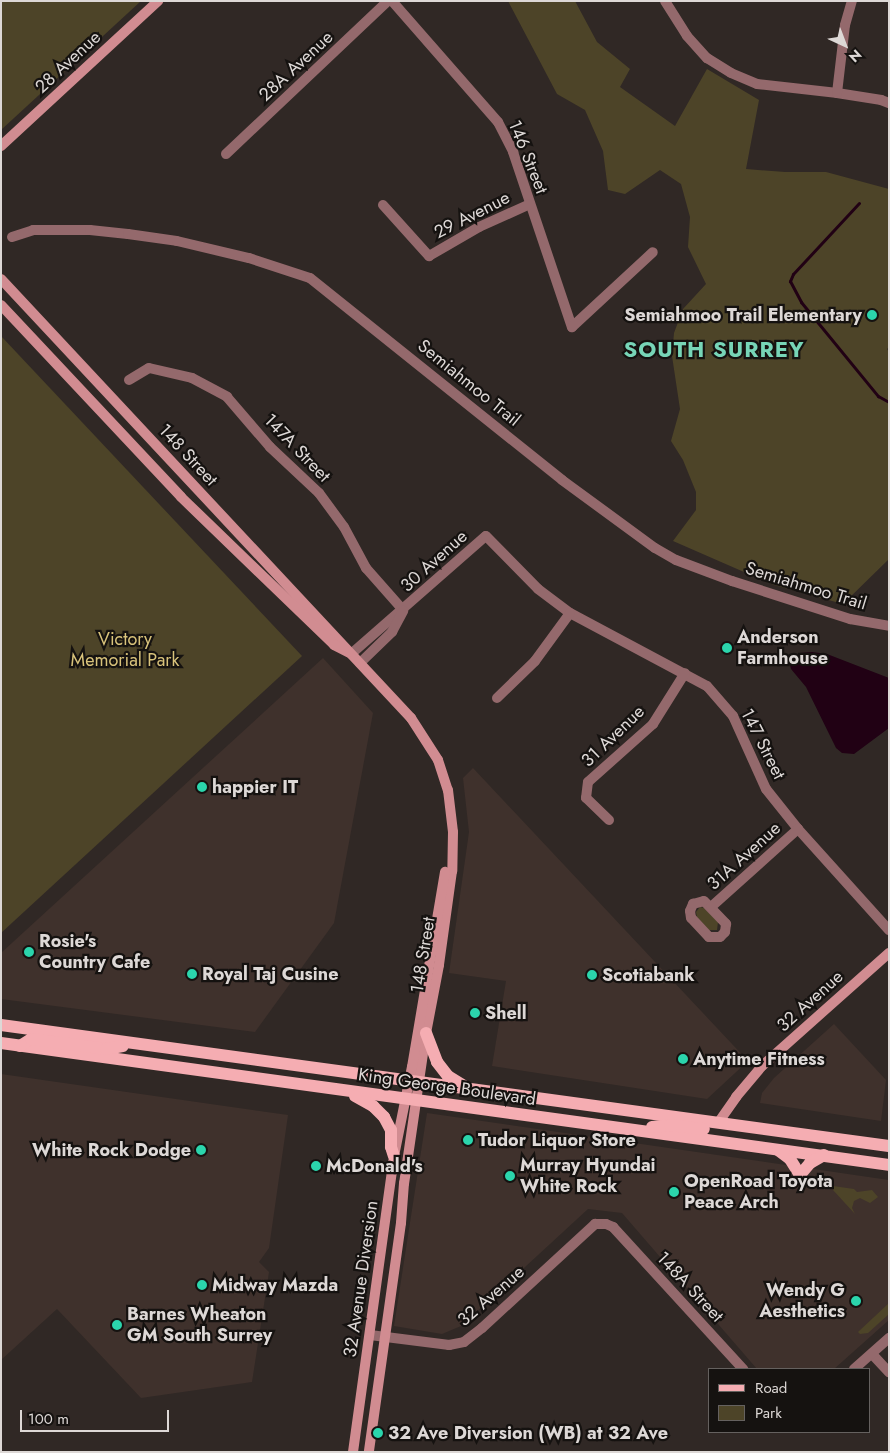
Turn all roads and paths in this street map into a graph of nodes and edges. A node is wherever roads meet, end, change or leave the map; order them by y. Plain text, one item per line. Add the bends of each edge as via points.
1 (158, 1) edge
2 (388, 1) edge
3 (392, 1) edge
4 (665, 1) edge
5 (852, 1) edge
6 (837, 93) junction
7 (889, 103) edge
8 (1, 146) edge
9 (226, 154) dead end
10 (530, 204) junction
11 (383, 205) dead end
12 (12, 237) dead end
13 (652, 252) dead end
14 (1, 279) edge
15 (1, 305) edge
16 (129, 380) dead end
17 (486, 536) joint
18 (403, 610) junction
19 (570, 613) junction
20 (889, 626) edge
21 (351, 654) junction
22 (360, 663) junction
23 (685, 673) junction
24 (497, 698) dead end
25 (609, 820) dead end
26 (798, 829) junction
27 (453, 832) junction
28 (711, 907) dead end
29 (889, 930) edge
30 (889, 953) edge
31 (1, 1025) edge
32 (22, 1028) junction
33 (426, 1033) junction
34 (1, 1035) edge
35 (1, 1043) edge
36 (135, 1043) junction
37 (20, 1046) junction
38 (414, 1082) junction
39 (469, 1090) junction
40 (349, 1092) junction
41 (411, 1100) junction
42 (718, 1123) junction
43 (632, 1129) junction
44 (889, 1146) edge
45 (776, 1149) junction
46 (824, 1155) junction
47 (394, 1156) junction
48 (889, 1165) edge
49 (613, 1227) joint
50 (370, 1335) junction
51 (385, 1337) junction
52 (889, 1338) edge
53 (872, 1354) junction
54 (742, 1368) edge
55 (855, 1368) edge
56 (889, 1372) edge
57 (354, 1452) edge
58 (369, 1452) edge

1 - 8 main road, 28 Avenue
2 - 9 street, 28A Avenue
3 - 10 street, 146 Street via 498,122 513,152
4 - 6 street via 687,36 731,74 757,84
5 - 6 street via 845,25
6 - 7 street
10 - 11 street, 29 Avenue via 429,256
10 - 13 street, 146 Street via 572,327
12 - 20 street, Semiahmoo Trail via 33,230 128,234 178,241 249,258 310,278 562,480 655,548 676,560 732,581 850,619
14 - 21 main road, 148 Street
15 - 21 main road, 148 Street via 180,497 334,645
16 - 18 street, 147A Street via 149,368 192,378 227,397 270,447 319,494 344,527 366,568
17 - 18 street, 30 Avenue
17 - 19 street, 147 Street via 538,589
18 - 21 street, 30 Avenue via 384,622
18 - 22 street, 30 Avenue via 392,632
19 - 23 street, 147 Street
19 - 24 street via 534,661
21 - 22 main road, 148 Street
22 - 27 main road, 148 Street via 411,718 438,760 448,790
23 - 25 street, 31 Avenue via 653,724 588,782 586,798
23 - 26 street, 147 Street via 707,686 733,716 766,789
26 - 28 street, 31A Avenue
26 - 29 street, 147 Street
27 - 33 main road, 148 Street via 452,871
27 - 38 main road, 148 Street
30 - 42 main road, 32 Avenue via 762,1066
31 - 32 main road, King George Boulevard
32 - 34 main road via 10,1036
32 - 36 main road, King George Boulevard
33 - 38 main road, 148 Street
33 - 39 main road via 437,1062 448,1076
35 - 37 main road, King George Boulevard
36 - 37 main road via 106,1048 32,1038
36 - 38 main road, King George Boulevard
37 - 40 main road, King George Boulevard
38 - 39 main road, King George Boulevard
38 - 41 main road, 32 Avenue Diversion
39 - 42 main road, King George Boulevard
40 - 41 main road, King George Boulevard
40 - 47 main road via 373,1106 384,1117 391,1130
41 - 43 main road, King George Boulevard
41 - 47 main road, 32 Avenue Diversion
41 - 51 main road, 32 Avenue Diversion
42 - 43 main road via 714,1129 708,1130 670,1125
42 - 44 main road, King George Boulevard
43 - 45 main road, King George Boulevard
45 - 46 main road, King George Boulevard
45 - 46 main road via 790,1159 800,1175 810,1163
46 - 48 main road, King George Boulevard
47 - 50 main road, 32 Avenue Diversion
49 - 51 street, 32 Avenue via 595,1224 464,1342 449,1345
49 - 54 street, 148A Street
50 - 51 street, 32 Avenue
50 - 57 main road, 32 Avenue Diversion
51 - 58 main road, 32 Avenue Diversion
52 - 53 street
53 - 55 street
53 - 56 street

